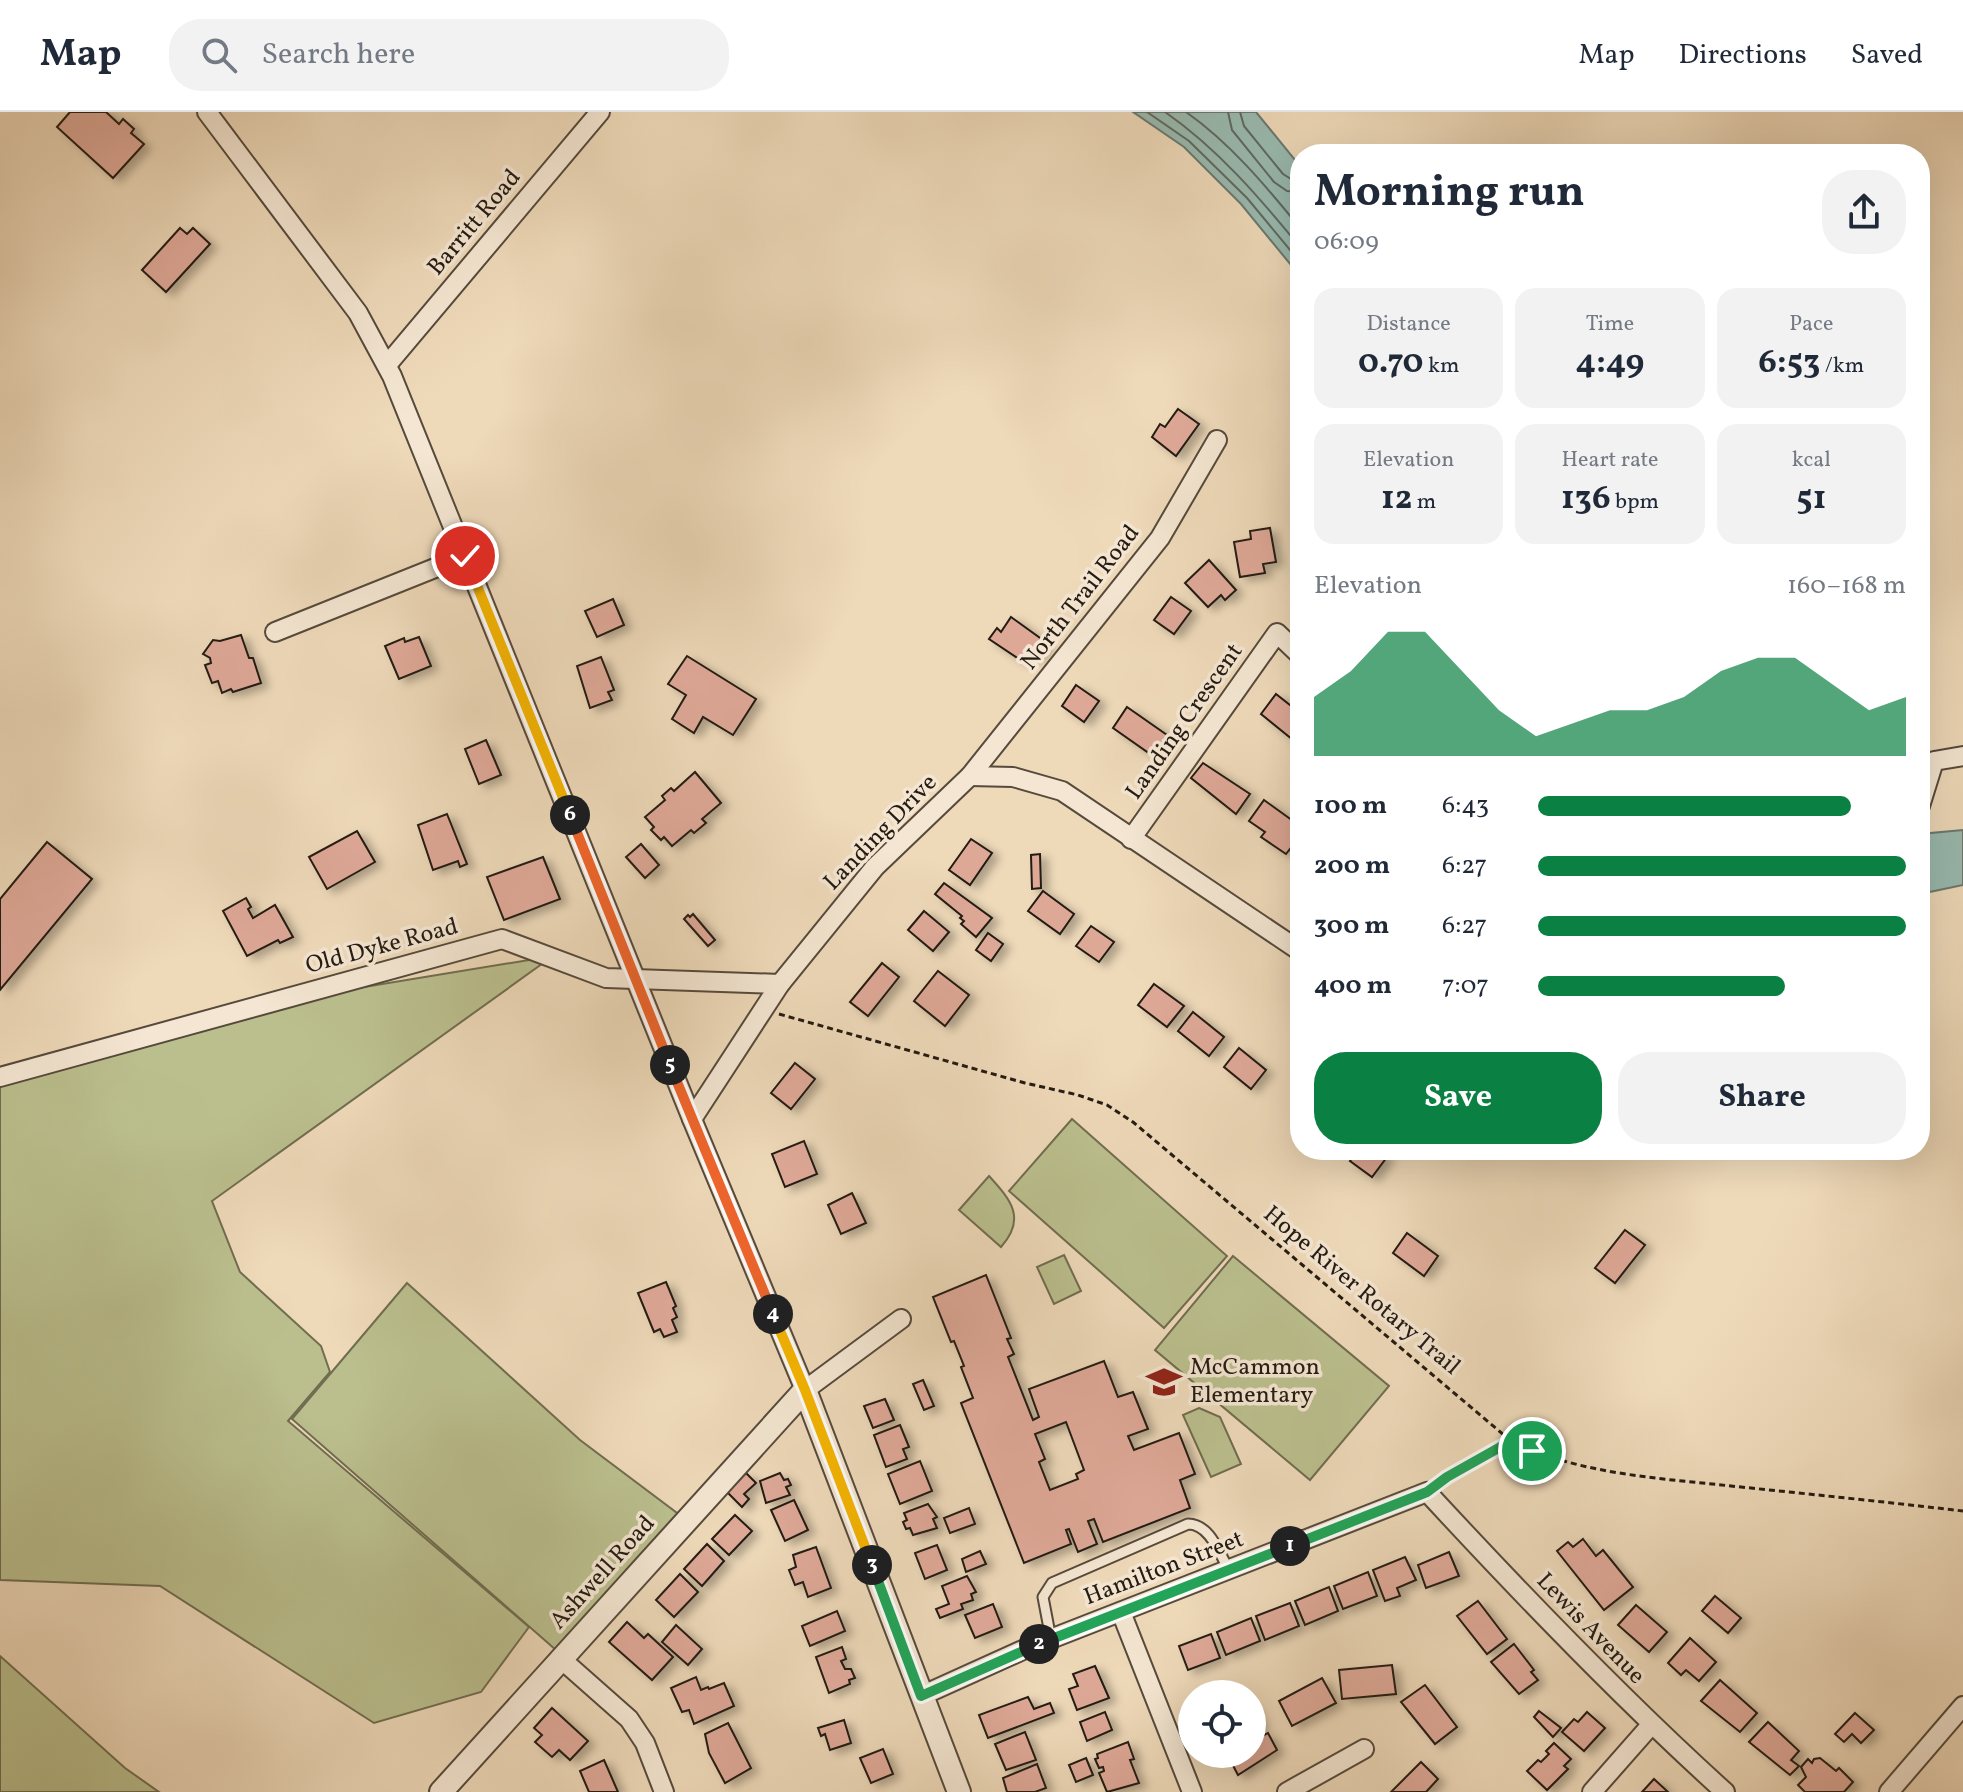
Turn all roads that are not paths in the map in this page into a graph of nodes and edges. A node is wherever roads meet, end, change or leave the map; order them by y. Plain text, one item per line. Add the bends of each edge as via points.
1 (207, 112) edge
2 (600, 112) edge
3 (387, 365) junction
4 (1217, 440) dead end
5 (465, 556) junction
6 (275, 632) dead end
7 (1290, 645) edge
8 (1963, 756) edge
9 (1930, 774) edge
10 (970, 776) junction
11 (1131, 839) junction
12 (1290, 944) edge
13 (636, 978) junction
14 (780, 984) junction
15 (0, 1077) edge
16 (692, 1119) junction
17 (901, 1319) dead end
18 (805, 1390) junction
19 (1427, 1492) joint
20 (1229, 1570) junction
21 (1121, 1612) junction
22 (1051, 1639) junction
23 (560, 1658) junction
24 (921, 1696) junction
25 (1963, 1706) edge
26 (1651, 1725) junction
27 (1364, 1749) dead end
28 (441, 1792) edge
29 (664, 1792) edge
30 (959, 1792) edge
31 (1192, 1792) edge
32 (1287, 1792) edge
33 (1592, 1792) edge
34 (1725, 1792) edge
35 (1889, 1792) edge

1 - 3 street via 358,313
2 - 3 street, Barritt Road
3 - 5 street
4 - 10 street, North Trail Road via 1160,538
5 - 6 street
5 - 13 street
7 - 11 street, Landing Crescent via 1277,633
8 - 9 street via 1934,761
10 - 11 street, Landing Drive via 1013,777 1062,791
10 - 14 street, Landing Drive via 875,867
11 - 12 street, Landing Drive
13 - 14 street, Old Dyke Road
13 - 15 street, Old Dyke Road via 606,978 502,939
13 - 16 street
14 - 16 street, Landing Drive
16 - 18 street
17 - 18 street
18 - 23 street, Ashwell Road
18 - 24 street
19 - 20 street, Hamilton Street
19 - 26 street, Lewis Avenue
20 - 21 street, Hamilton Street
20 - 22 lane via 1206,1530 1188,1524 1052,1583 1043,1597
21 - 22 street, Hamilton Street
21 - 31 street
22 - 24 street, Hamilton Street
23 - 28 street, Ashwell Road
23 - 29 street via 629,1719 645,1743
24 - 30 street
25 - 35 street
26 - 33 street
26 - 34 street, Lewis Avenue
27 - 32 street

